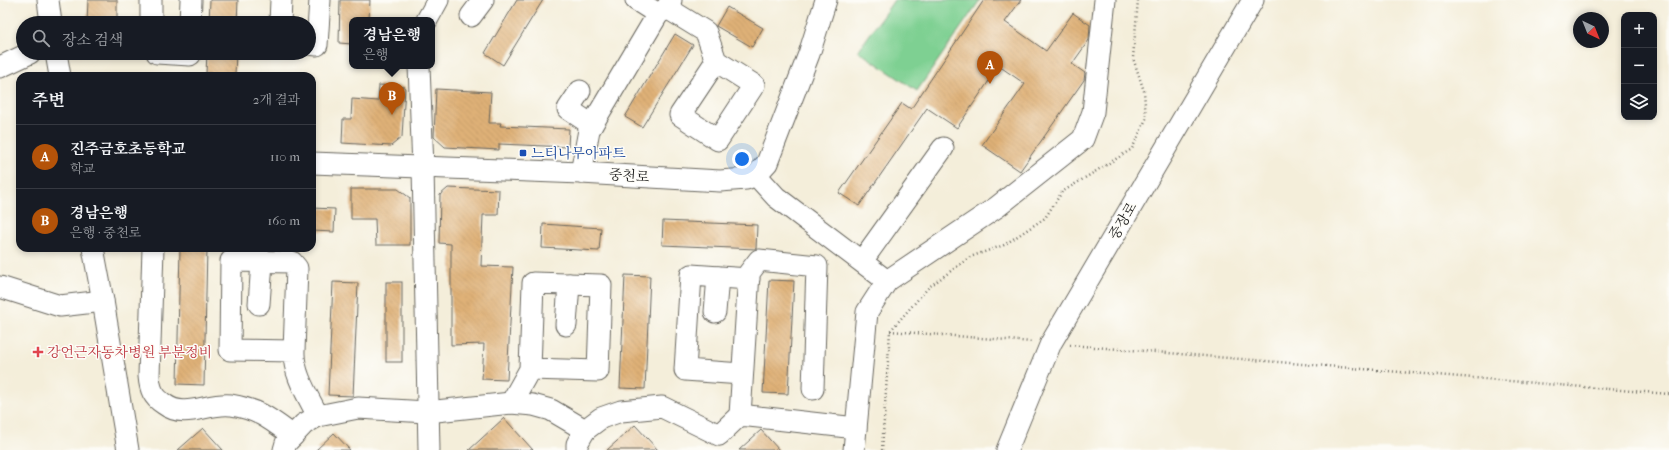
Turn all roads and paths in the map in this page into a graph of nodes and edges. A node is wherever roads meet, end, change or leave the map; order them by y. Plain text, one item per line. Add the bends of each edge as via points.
1 (48, 0) edge
2 (151, 0) edge
3 (191, 0) edge
4 (281, 0) edge
5 (320, 0) edge
6 (438, 0) edge
7 (483, 0) edge
8 (636, 0) edge
9 (826, 0) edge
10 (1105, 0) edge
11 (1138, 0) edge
12 (1253, 0) edge
13 (665, 7) edge
14 (50, 16) edge
15 (151, 16) edge
16 (190, 16) edge
17 (280, 16) edge
18 (471, 16) dead end
19 (429, 17) edge
20 (316, 45) edge
21 (16, 60) edge
22 (57, 60) edge
23 (716, 60) dead end
24 (0, 67) edge
25 (419, 69) edge
26 (59, 72) edge
27 (580, 90) dead end
28 (592, 125) junction
29 (943, 148) dead end
30 (316, 163) edge
31 (423, 168) junction
32 (582, 172) junction
33 (756, 175) junction
34 (94, 252) edge
35 (153, 252) edge
36 (231, 255) edge
37 (862, 261) junction
38 (262, 262) junction
39 (718, 277) junction
40 (749, 279) junction
41 (887, 281) junction
42 (569, 284) junction
43 (0, 287) edge
44 (103, 301) junction
45 (259, 304) dead end
46 (715, 312) dead end
47 (566, 326) dead end
48 (890, 331) junction
49 (1051, 343) junction
50 (294, 351) junction
51 (530, 369) junction
52 (742, 374) junction
53 (813, 389) dead end
54 (1669, 394) edge
55 (511, 403) junction
56 (428, 412) junction
57 (740, 415) junction
58 (318, 416) junction
59 (856, 428) junction
60 (585, 430) junction
61 (716, 442) edge
62 (288, 443) edge
63 (128, 450) edge
64 (429, 450) edge
65 (577, 450) edge
66 (854, 450) edge
67 (882, 450) edge
68 (1007, 450) edge

1 - 14 street
2 - 15 street
3 - 16 street
4 - 17 street
5 - 20 street
6 - 19 street
7 - 18 street
8 - 13 street
9 - 33 street via 810,54 773,149 767,163
10 - 41 street via 1093,112 1083,139 997,207
11 - 48 path via 1133,58 1144,91 1146,119 1132,149 1062,192 1045,218 1004,245 970,257 929,287
12 - 49 street, 중장로
13 - 23 street via 706,32
13 - 28 street
21 - 24 street
22 - 26 street
25 - 31 street
27 - 28 street via 568,109
28 - 32 street
29 - 37 street
30 - 31 street, 중천로
31 - 32 street, 중천로
31 - 56 street
32 - 33 street, 중천로 via 720,181 746,179
33 - 37 street via 776,197
34 - 44 street
35 - 62 street via 150,389 158,400 172,410 188,411 230,405 260,412
36 - 38 street
36 - 50 street via 230,350
37 - 41 street
38 - 45 street
38 - 50 street via 292,262 297,268
39 - 40 street
39 - 46 street
39 - 52 street via 690,275 685,370
40 - 52 street
40 - 53 street via 749,273 759,260 817,266
41 - 59 street via 867,312
42 - 47 street
42 - 51 street via 533,283
42 - 51 street via 601,285 598,371
43 - 44 street via 60,306
44 - 63 street
48 - 49 path
48 - 67 path
49 - 54 path
49 - 68 street, 중장로
50 - 58 street via 300,381
51 - 55 street
52 - 57 street
55 - 56 street
55 - 60 street via 551,410
56 - 58 street via 358,408
56 - 64 street
57 - 59 street
57 - 61 street
58 - 62 street via 304,424
59 - 66 street
60 - 61 street via 601,418 621,411 662,407
60 - 65 street via 577,444

